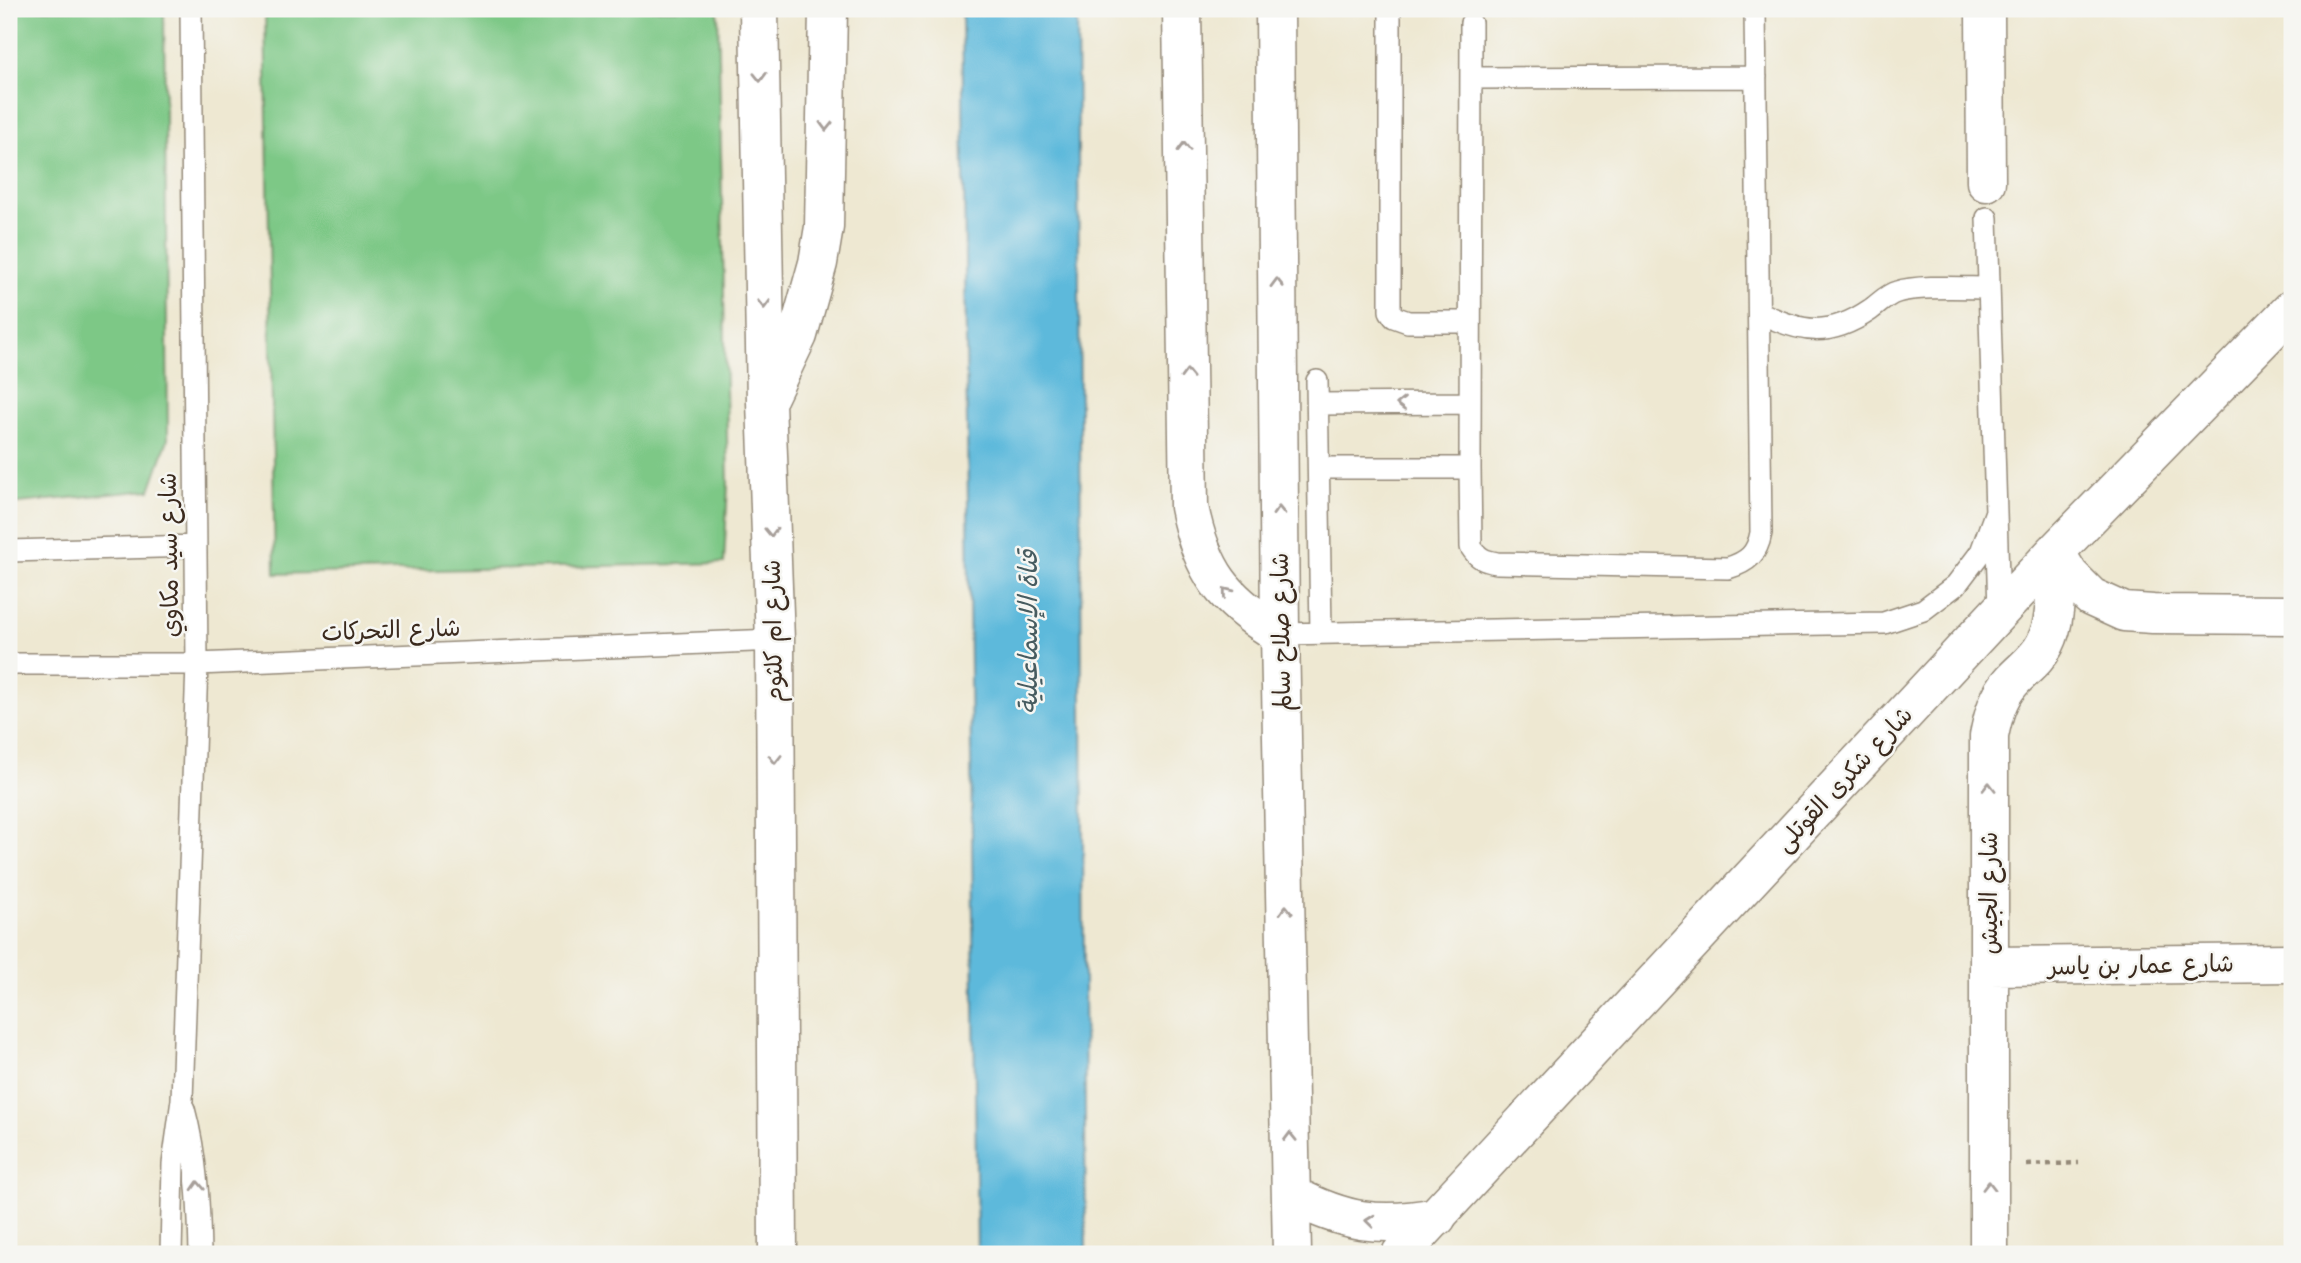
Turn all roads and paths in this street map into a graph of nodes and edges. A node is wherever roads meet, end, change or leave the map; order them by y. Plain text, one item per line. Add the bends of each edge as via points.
1 (191, 9) edge
2 (759, 9) edge
3 (828, 9) edge
4 (1182, 9) edge
5 (1275, 9) edge
6 (1755, 9) edge
7 (1985, 9) edge
8 (1390, 12) dead end
9 (1471, 23) dead end
10 (1756, 77) junction
11 (1471, 78) junction
12 (1986, 200) joint
13 (1989, 288) junction
14 (2292, 309) edge
15 (1759, 312) junction
16 (1470, 322) junction
17 (1317, 381) dead end
18 (766, 402) junction
19 (1470, 403) junction
20 (1318, 404) junction
21 (1319, 468) junction
22 (1469, 468) junction
23 (1995, 514) junction
24 (195, 546) junction
25 (9, 551) edge
26 (2055, 552) junction
27 (1999, 612) junction
28 (2292, 615) edge
29 (1280, 634) junction
30 (1321, 634) junction
31 (775, 640) junction
32 (9, 664) edge
33 (197, 664) junction
34 (2292, 963) edge
35 (1989, 966) junction
36 (182, 1100) junction
37 (2079, 1163) dead end
38 (1989, 1166) junction
39 (1292, 1195) junction
40 (1437, 1217) junction
41 (171, 1254) edge
42 (200, 1254) edge
43 (778, 1254) edge
44 (1292, 1254) edge
45 (1401, 1254) edge
46 (1989, 1254) edge

1 - 24 lane, شارع سيد مكاوي
2 -> 18 main road, شارع ام كلثوم
3 -> 18 main road via 824,227 798,335
29 -> 4 main road via 1232,600 1211,572 1196,541 1189,507
29 -> 5 main road, شارع صلاح سالم
6 - 10 lane
7 - 12 main road
8 - 16 lane via 1391,311 1400,321
9 - 11 lane
10 - 11 lane
10 - 15 lane
11 - 16 lane
12 - 13 lane
13 - 15 lane via 1896,292 1847,324 1817,330 1786,326
13 - 23 lane
14 - 26 main road, شارع شكرى القوتلى
15 - 22 lane via 1761,533 1752,557 1742,564 1728,568 1486,562 1471,547
16 - 19 lane
17 - 20 lane
18 -> 31 main road, شارع ام كلثوم
19 -> 20 lane
19 - 22 lane
20 - 21 lane
21 - 22 lane
21 - 30 lane
23 - 27 lane
23 - 30 lane via 1981,552 1956,585 1923,610 1884,623
24 - 25 lane
24 - 33 lane, شارع سيد مكاوي
26 - 27 main road, شارع شكرى القوتلى
26 - 28 main road via 2091,597 2124,612
35 -> 26 main road, شارع الجيش via 1989,736 2000,698 2037,657 2050,632
27 - 40 main road, شارع شكرى القوتلى
29 - 30 lane
39 -> 29 main road, شارع صلاح سالم
31 - 33 lane, شارع التحركات
31 -> 43 main road, شارع ام كلثوم
32 - 33 lane, شارع التحركات
33 - 36 lane, شارع سيد مكاوي
34 - 35 main road, شارع عمار بن ياسر
35 - 38 main road, شارع الجيش
36 - 41 lane, شارع سيد مكاوي via 173,1164
42 -> 36 lane, شارع سيد مكاوي via 194,1149
37 - 38 path
46 -> 38 main road, شارع الجيش
40 -> 39 main road via 1377,1223 1347,1218
39 - 44 main road, شارع صلاح سالم
40 - 45 main road, شارع شكرى القوتلى

